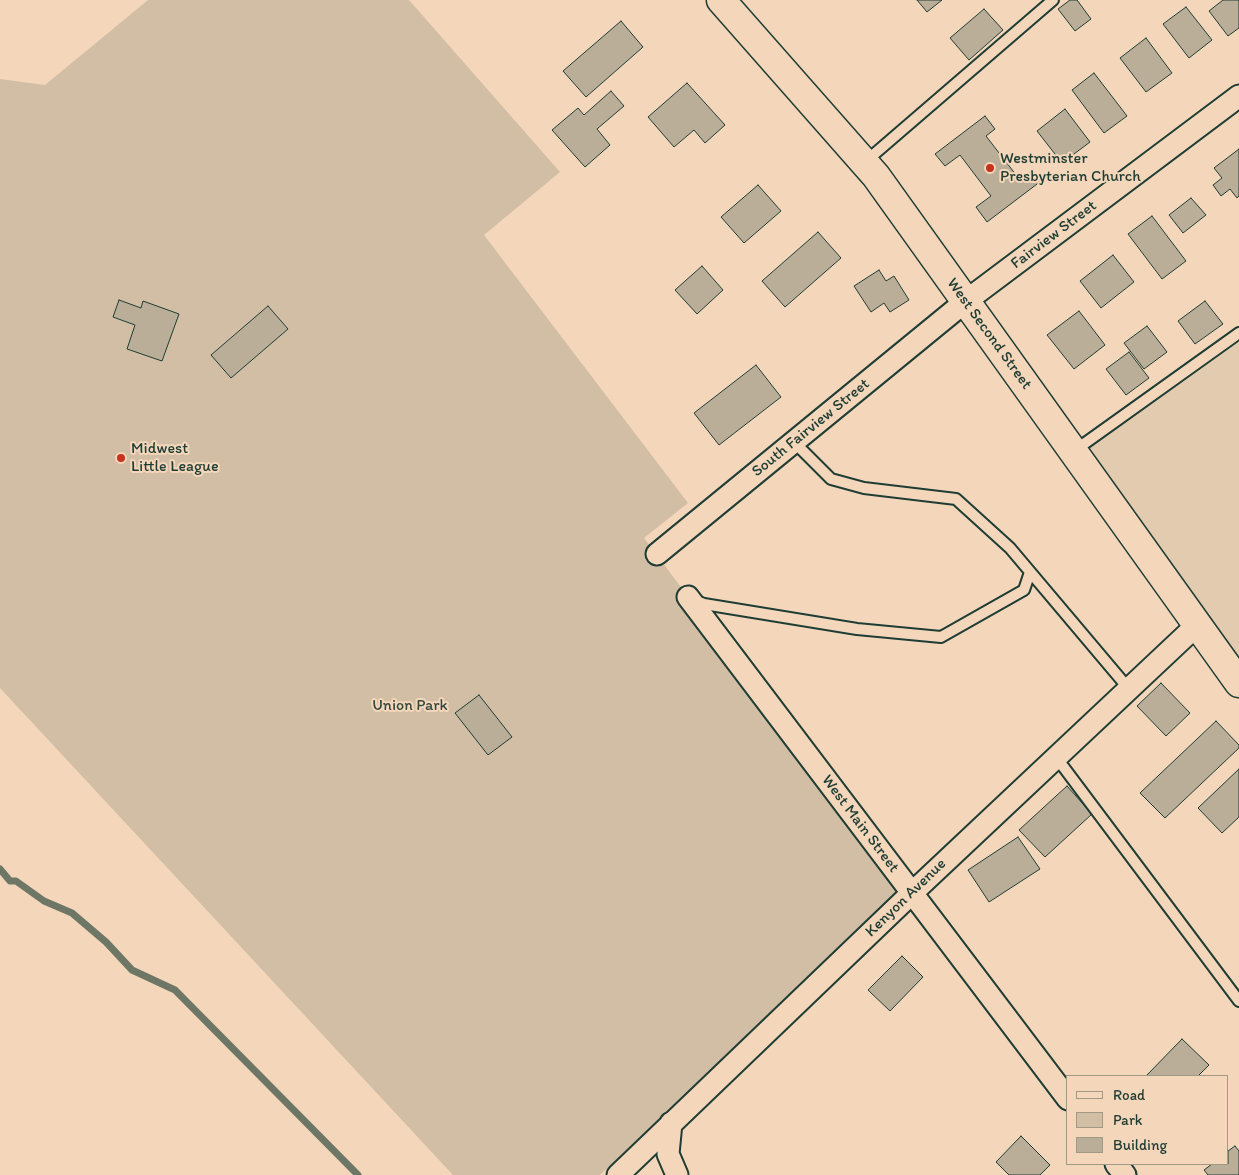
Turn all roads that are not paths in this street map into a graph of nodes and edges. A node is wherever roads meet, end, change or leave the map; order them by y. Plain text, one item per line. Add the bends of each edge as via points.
1 (1053, 0) edge
2 (731, 4) edge
3 (1239, 96) edge
4 (864, 162) junction
5 (966, 301) junction
6 (1239, 333) edge
7 (794, 442) junction
8 (1073, 452) junction
9 (657, 554) dead end
10 (1030, 572) junction
11 (688, 597) joint
12 (1197, 625) junction
13 (1239, 683) edge
14 (1129, 688) junction
15 (1056, 757) junction
16 (912, 892) junction
17 (1239, 1001) edge
18 (1066, 1096) edge
19 (671, 1123) junction
20 (1117, 1165) edge
21 (618, 1175) edge
22 (677, 1175) edge
23 (1125, 1175) edge

1 - 4 lane
2 - 4 main road, West Second Street
3 - 5 street, Fairview Street
4 - 5 main road, West Second Street
5 - 7 street, South Fairview Street
5 - 8 main road, West Second Street
6 - 8 lane
7 - 9 street, South Fairview Street
7 - 10 lane via 831,479 864,488 956,499 1010,548
8 - 12 main road, West Second Street
10 - 11 lane via 1024,590 941,637 857,629 704,604
10 - 14 lane
11 - 16 street, West Main Street
12 - 13 main road, West Second Street
12 - 14 street, Kenyon Avenue
14 - 15 street, Kenyon Avenue
15 - 16 street, Kenyon Avenue
15 - 17 lane
16 - 18 street, West Main Street
16 - 19 street, Kenyon Avenue
19 - 21 street, Kenyon Avenue
19 - 22 street via 668,1154
20 - 23 street

